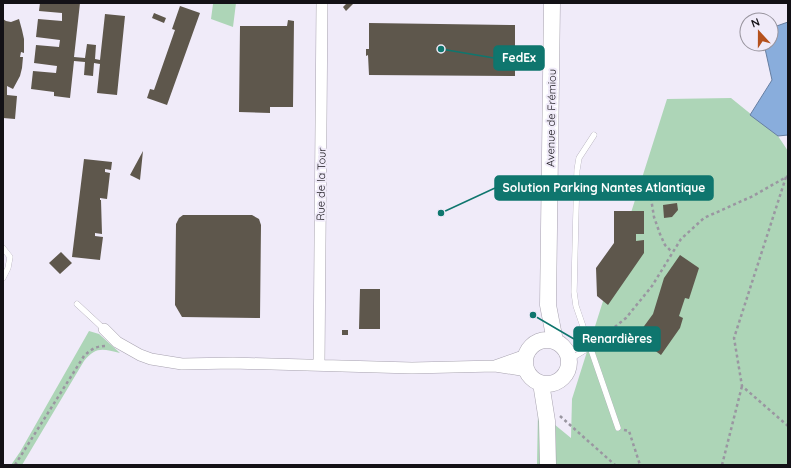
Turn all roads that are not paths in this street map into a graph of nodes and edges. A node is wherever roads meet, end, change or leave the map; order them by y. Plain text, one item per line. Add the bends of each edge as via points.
1 (322, 3) edge
2 (552, 3) edge
3 (594, 135) dead end
4 (3, 248) edge
5 (3, 278) edge
6 (76, 304) dead end
7 (548, 305) junction
8 (104, 329) joint
9 (539, 341) junction
10 (590, 347) junction
11 (563, 350) junction
12 (526, 354) junction
13 (319, 365) junction
14 (495, 366) junction
15 (527, 371) junction
16 (547, 383) junction
17 (618, 428) road end
18 (548, 465) edge

1 - 13 street, Rue de la Tour
2 - 7 main road, Avenue de Frémiou
3 - 10 lane via 579,158 577,170 574,292
4 - 5 lane via 10,257
6 - 8 lane
7 - 9 main road, Avenue de Frémiou
7 - 11 main road, Avenue de Frémiou
8 - 13 street via 117,342 150,359 182,364
9 - 11 main road via 550,339
9 - 12 main road via 533,344
10 - 11 lane
10 - 11 lane
10 - 17 lane
11 - 16 main road via 569,368 560,380
12 - 14 street
12 - 15 main road
13 - 14 street via 412,368
14 - 15 street
15 - 16 main road via 536,380
16 - 18 main road via 553,417

